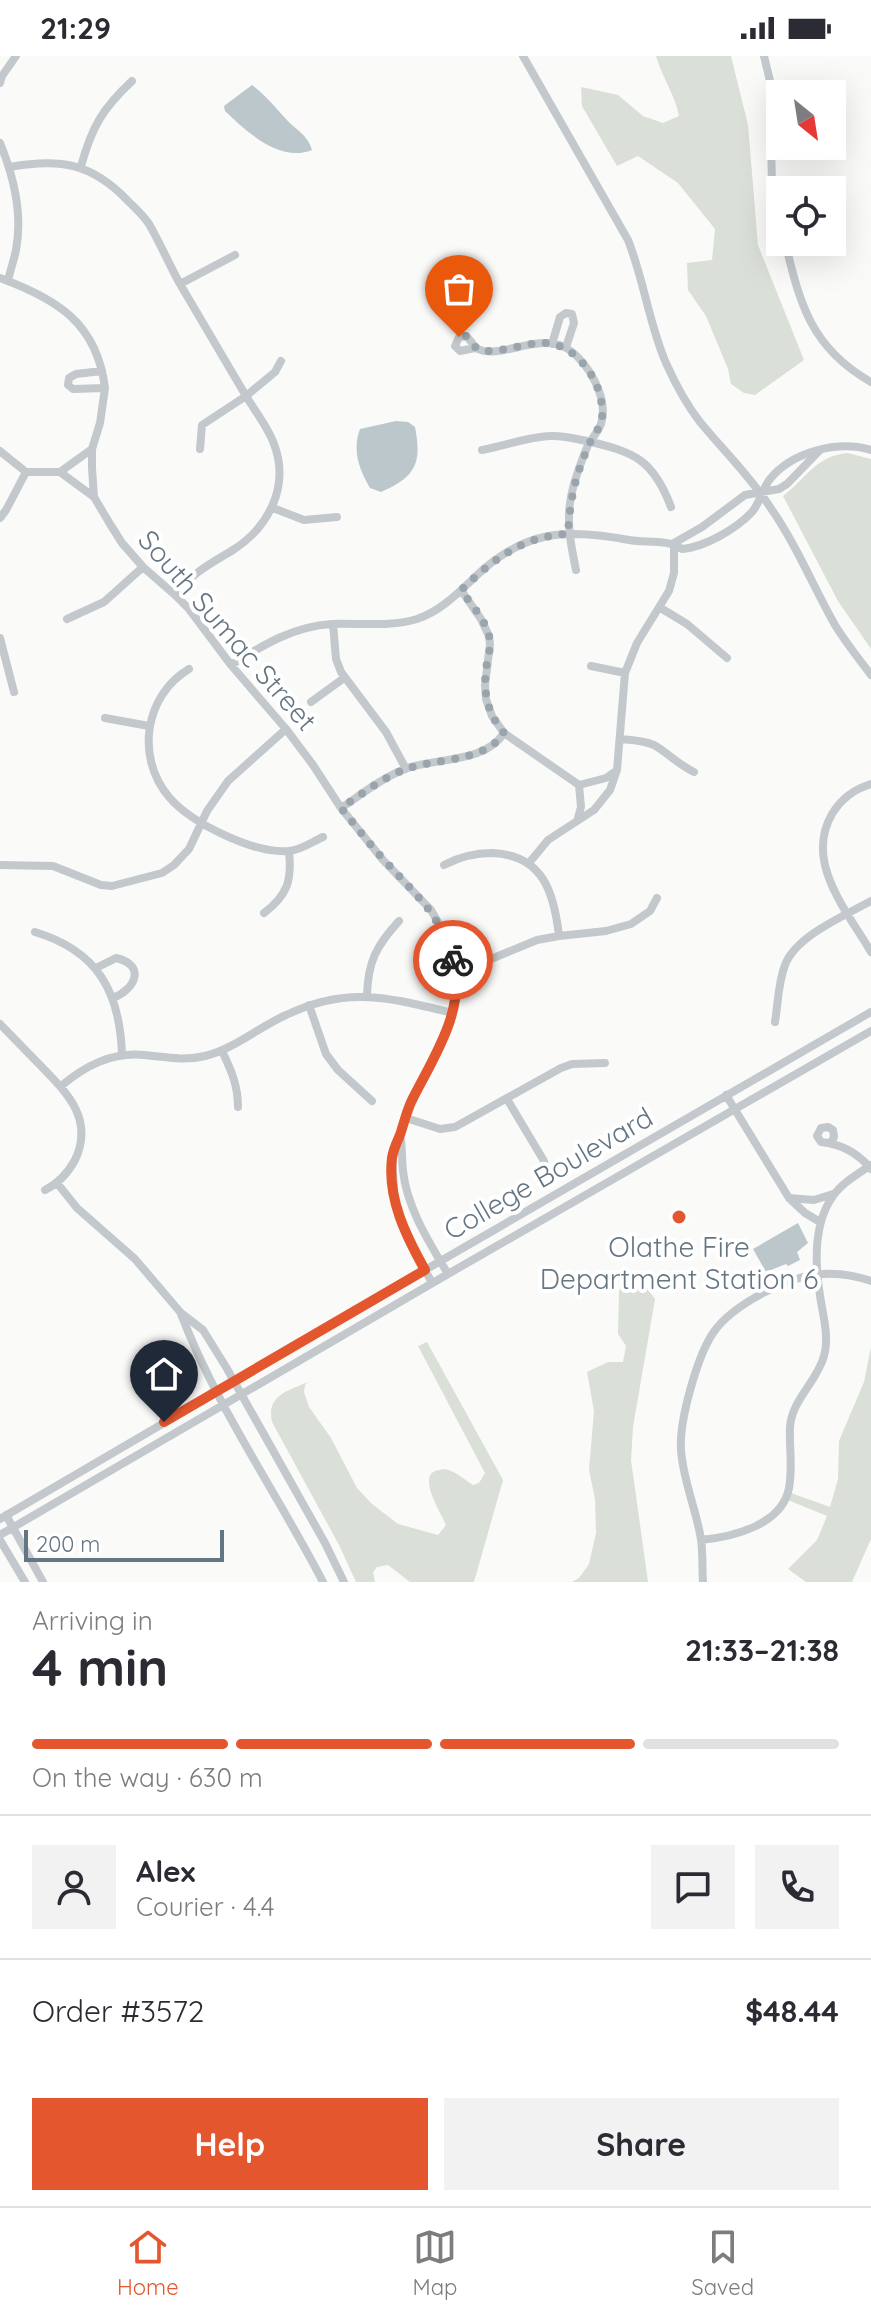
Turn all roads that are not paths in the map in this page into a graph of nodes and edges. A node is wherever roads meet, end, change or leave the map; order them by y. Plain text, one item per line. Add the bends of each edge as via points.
1 (16, 56) edge
2 (523, 56) edge
3 (764, 56) edge
4 (1, 78) edge
5 (132, 81) dead end
6 (0, 143) edge
7 (81, 166) junction
8 (10, 167) junction
9 (772, 176) edge
10 (235, 255) dead end
11 (788, 256) edge
12 (4, 280) edge
13 (180, 284) junction
14 (552, 344) junction
15 (566, 347) junction
16 (475, 348) dead end
17 (281, 361) dead end
18 (102, 371) junction
19 (871, 382) edge
20 (105, 388) junction
21 (246, 396) junction
22 (590, 442) junction
23 (92, 449) junction
24 (200, 449) dead end
25 (482, 450) dead end
26 (820, 450) junction
27 (871, 450) edge
28 (0, 451) edge
29 (26, 472) junction
30 (60, 472) junction
31 (761, 493) junction
32 (94, 497) junction
33 (671, 507) dead end
34 (273, 508) junction
35 (337, 517) dead end
36 (0, 518) edge
37 (568, 534) junction
38 (674, 543) junction
39 (143, 567) junction
40 (576, 570) dead end
41 (461, 590) junction
42 (175, 595) junction
43 (659, 607) junction
44 (67, 619) dead end
45 (333, 624) junction
46 (0, 638) edge
47 (727, 658) dead end
48 (231, 665) junction
49 (591, 666) dead end
50 (189, 669) dead end
51 (625, 673) junction
52 (871, 675) edge
53 (344, 678) junction
54 (14, 692) dead end
55 (311, 702) dead end
56 (105, 718) dead end
57 (149, 726) junction
58 (286, 729) junction
59 (504, 733) junction
60 (620, 739) junction
61 (406, 769) junction
62 (617, 770) junction
63 (694, 772) dead end
64 (871, 784) edge
65 (579, 785) junction
66 (341, 808) junction
67 (577, 819) junction
68 (201, 823) junction
69 (323, 837) dead end
70 (289, 851) junction
71 (529, 863) junction
72 (0, 865) edge
73 (444, 865) dead end
74 (657, 898) dead end
75 (871, 901) edge
76 (264, 913) dead end
77 (849, 914) junction
78 (399, 921) dead end
79 (35, 932) dead end
80 (559, 936) junction
81 (871, 952) edge
82 (455, 966) junction
83 (96, 968) junction
84 (367, 995) junction
85 (113, 998) junction
86 (309, 1005) junction
87 (871, 1012) edge
88 (453, 1013) junction
89 (775, 1022) dead end
90 (0, 1024) edge
91 (871, 1031) edge
92 (222, 1051) junction
93 (122, 1055) junction
94 (605, 1063) dead end
95 (61, 1086) junction
96 (726, 1095) junction
97 (507, 1099) junction
98 (372, 1101) dead end
99 (238, 1107) dead end
100 (735, 1109) junction
101 (406, 1118) junction
102 (400, 1135) junction
103 (831, 1142) dead end
104 (544, 1161) dead end
105 (870, 1167) edge
106 (57, 1183) junction
107 (45, 1190) dead end
108 (834, 1194) junction
109 (789, 1198) junction
110 (820, 1222) junction
111 (440, 1261) junction
112 (425, 1270) junction
113 (448, 1274) junction
114 (819, 1274) junction
115 (871, 1281) edge
116 (432, 1283) junction
117 (181, 1313) junction
118 (233, 1381) junction
119 (217, 1391) junction
120 (241, 1395) junction
121 (224, 1404) junction
122 (3, 1517) edge
123 (13, 1527) junction
124 (0, 1537) edge
125 (701, 1540) junction
126 (25, 1582) edge
127 (43, 1582) edge
128 (323, 1582) edge
129 (344, 1582) edge
130 (703, 1582) edge

1 - 4 street
2 - 31 street via 628,240 656,336 675,380 699,420
3 - 9 street via 770,81
5 - 7 street via 93,127
6 - 8 street
7 - 8 street
7 - 13 street via 118,190 148,222
8 - 12 street via 19,222 16,252
10 - 13 street
11 - 19 street via 798,295 816,331 836,357
12 - 18 street, South Sumac Street via 62,307 84,330
13 - 21 street
14 - 15 street
14 - 15 street via 560,317 572,314
14 - 16 street
15 - 22 street via 587,369 600,396 600,426
17 - 21 street
18 - 20 street, South Sumac Street
18 - 20 street via 76,374 68,385
20 - 23 street, South Sumac Street
21 - 24 street via 202,425
21 - 34 street via 278,457
22 - 25 street via 547,436
22 - 33 street via 624,450 648,467
22 - 37 street via 572,492
23 - 30 street
23 - 32 street, South Sumac Street
26 - 27 street
26 - 31 street via 787,484
26 - 31 street via 783,468
28 - 29 street
29 - 30 street
29 - 36 street
30 - 32 street
31 - 38 street via 745,495
31 - 38 street via 754,510 712,540 682,549
31 - 52 street via 835,624
32 - 39 street, South Sumac Street
34 - 35 street via 304,520
34 - 42 street via 246,541 198,570
37 - 38 street
37 - 40 street
37 - 41 street via 549,534 515,547
38 - 43 street via 673,579
39 - 42 street, South Sumac Street
39 - 44 street via 104,602
41 - 45 street via 437,609 408,621
41 - 59 street via 489,636 486,699
42 - 48 street, South Sumac Street
43 - 47 street
43 - 51 street
45 - 48 street via 272,640
45 - 53 street via 336,659
46 - 54 street
48 - 58 street, South Sumac Street
49 - 51 street
50 - 57 street via 161,696
51 - 60 street
53 - 55 street
53 - 61 street via 386,732
56 - 57 street
57 - 68 street via 156,777 168,796
58 - 66 street, South Sumac Street
58 - 68 street via 228,781
59 - 61 street via 476,753
59 - 65 street
60 - 62 street
60 - 63 street via 653,745
61 - 66 street
62 - 65 street
62 - 67 street via 603,801
64 - 77 street via 846,797 825,829 822,852 827,874
65 - 67 street
66 - 82 street, South Sumac Street via 431,910
67 - 71 street via 548,840
68 - 70 street via 252,847
68 - 72 street via 174,865 124,885 101,885 53,866
69 - 70 street
70 - 76 street via 286,892
71 - 73 street via 481,853
71 - 80 street via 553,899
74 - 80 street via 650,911 631,924
75 - 77 street
77 - 81 street
77 - 89 street via 790,954 780,980
78 - 84 street via 373,956
79 - 83 street via 70,946
80 - 82 street via 479,964
82 - 88 street, South Sumac Street
83 - 85 street
83 - 85 street via 116,958 133,970 129,990
84 - 86 street
84 - 88 street
85 - 93 street
86 - 92 street
86 - 98 street via 326,1054
87 - 96 street, College Boulevard
88 - 101 street, South Sumac Street
90 - 95 street
91 - 100 street, College Boulevard
92 - 93 street via 177,1059
92 - 99 street via 235,1078
93 - 95 street via 83,1069
94 - 97 street via 572,1064
95 - 106 street via 75,1104 80,1140 73,1164
96 - 100 street
96 - 111 street, College Boulevard
97 - 101 street via 455,1127 440,1129
97 - 104 street
100 - 109 street
100 - 113 street, College Boulevard
101 - 102 street, South Sumac Street
102 - 111 street, South Sumac Street via 409,1196
102 - 112 street, South Sumac Street via 392,1156 395,1203
103 - 105 street
105 - 108 street
106 - 107 street
106 - 117 street
108 - 109 street via 814,1200
108 - 110 street
109 - 110 street
110 - 114 street
111 - 112 street, College Boulevard
111 - 113 street, South Sumac Street
112 - 116 street, South Sumac Street
112 - 118 street, College Boulevard
113 - 116 street, College Boulevard
114 - 115 street via 838,1272
114 - 125 street via 825,1355 798,1398 790,1424 789,1492 760,1525
114 - 125 street via 782,1283 734,1311 701,1356 680,1447
116 - 120 street, College Boulevard
117 - 118 street via 203,1330
117 - 119 street
118 - 119 street, College Boulevard
118 - 120 street
119 - 121 street
119 - 122 street, College Boulevard
120 - 121 street, College Boulevard
120 - 129 street
121 - 123 street, College Boulevard
121 - 128 street
122 - 123 street
123 - 124 street, College Boulevard
123 - 127 street
124 - 126 street
125 - 130 street

